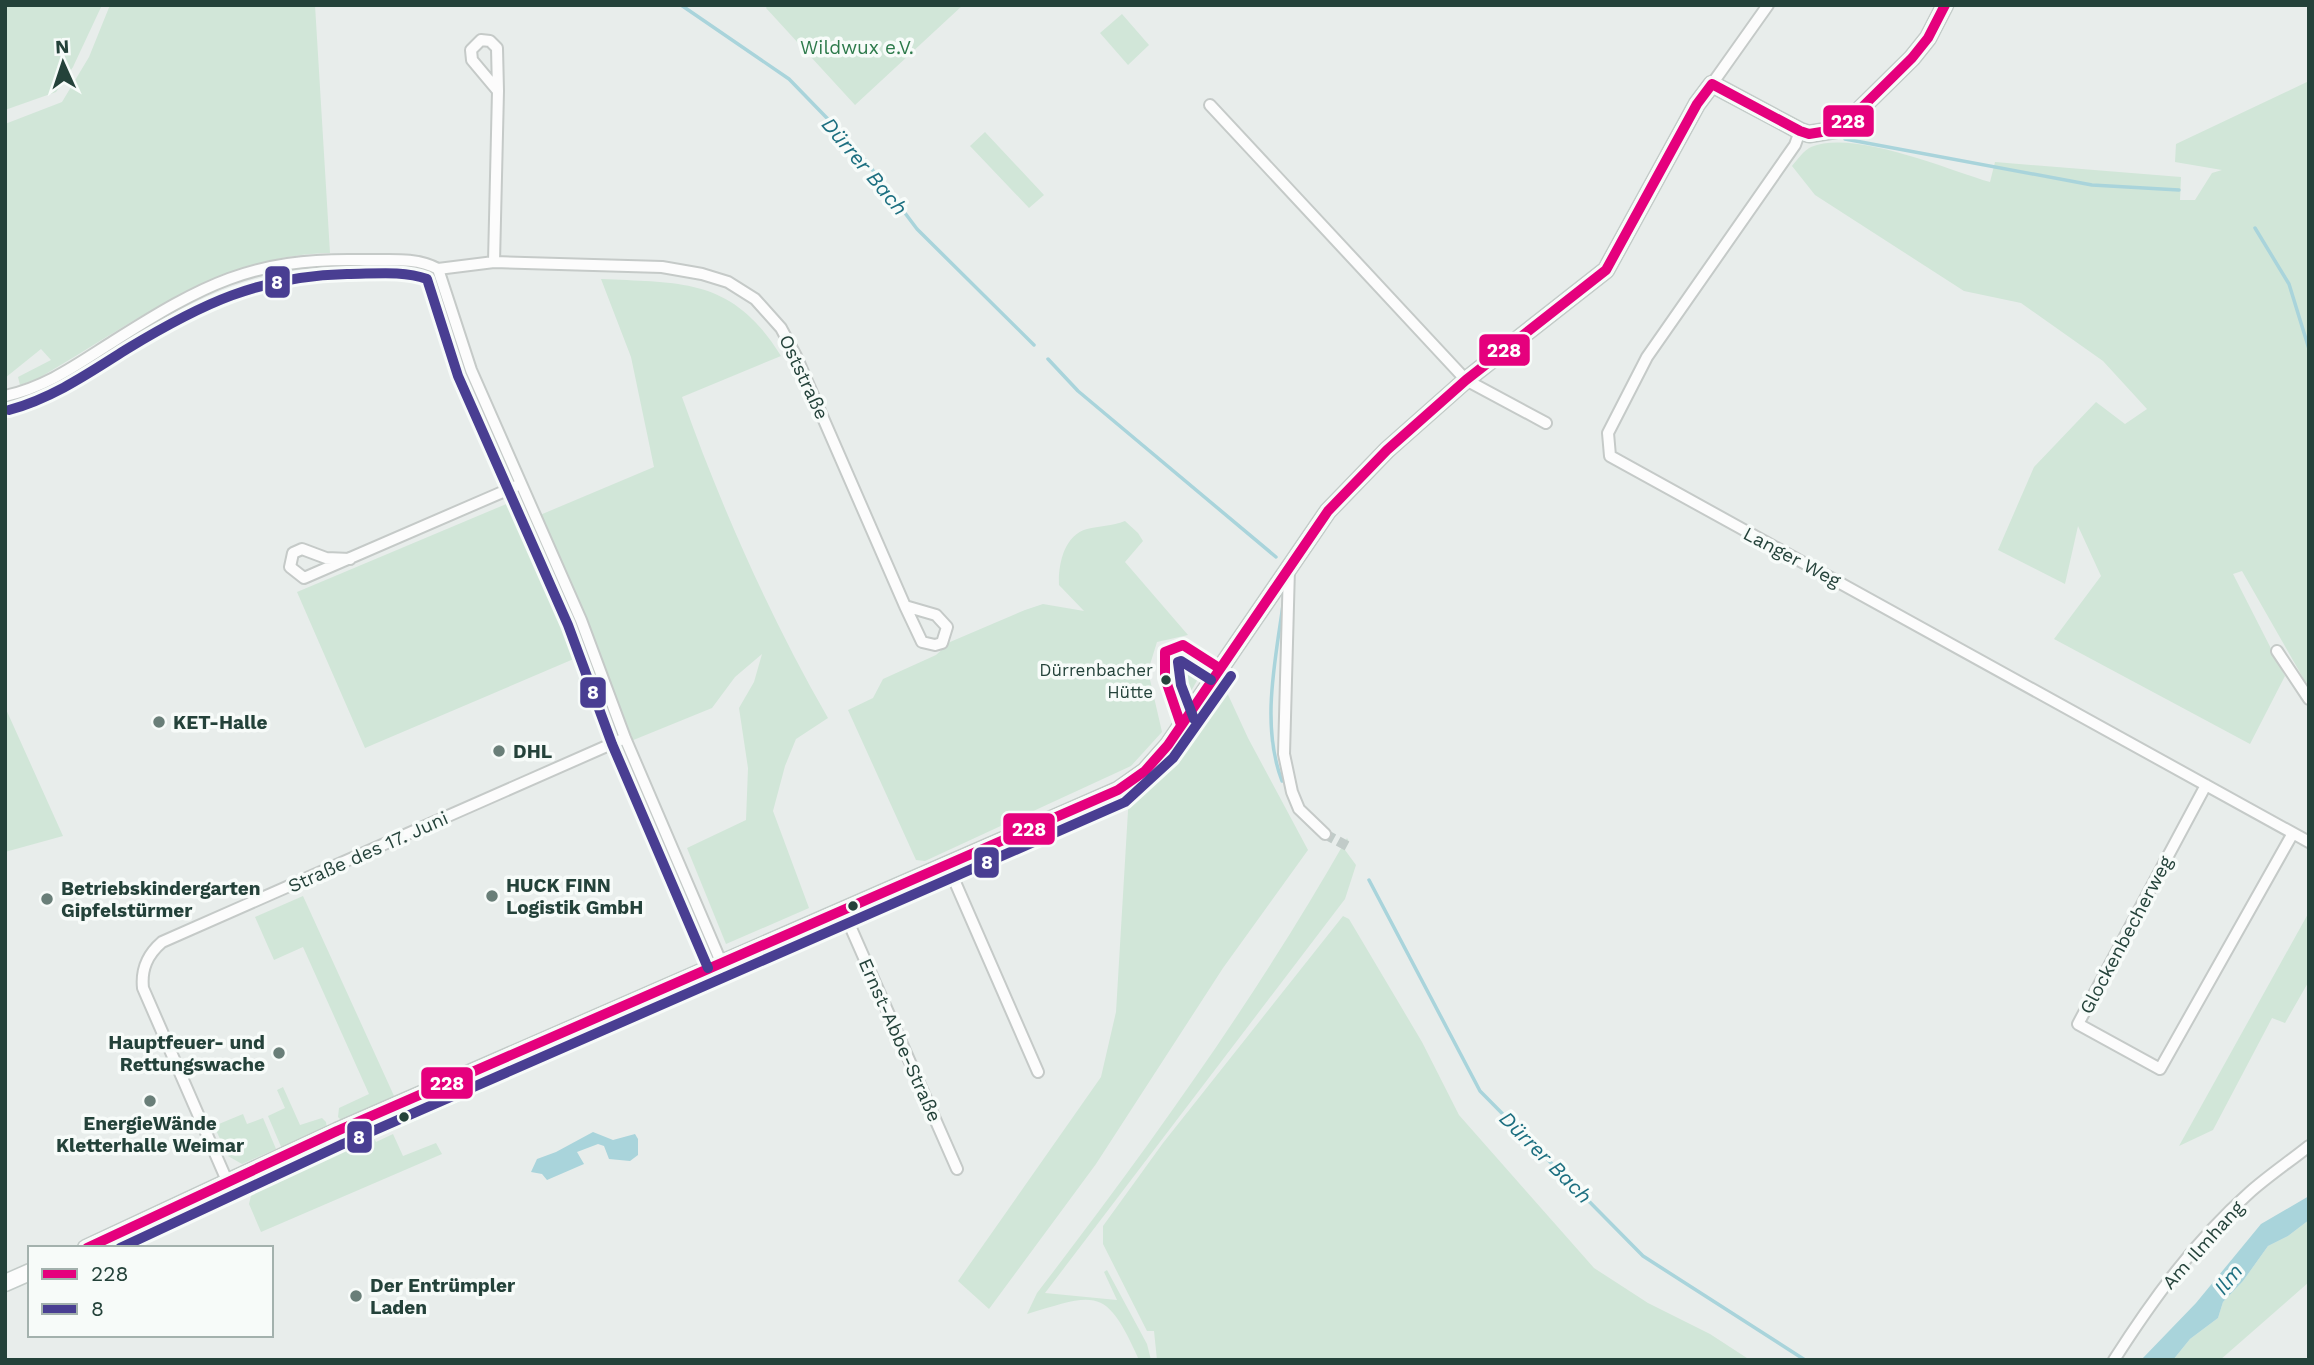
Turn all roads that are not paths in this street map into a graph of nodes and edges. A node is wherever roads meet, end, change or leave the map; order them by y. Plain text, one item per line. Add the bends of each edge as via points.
1 (1768, 5) edge
2 (1945, 5) edge
3 (1712, 84) junction
4 (498, 91) dead end
5 (1210, 105) dead end
6 (1800, 131) junction
7 (495, 262) junction
8 (438, 269) junction
9 (1466, 380) junction
10 (5, 396) edge
11 (1546, 423) dead end
12 (521, 484) junction
13 (350, 559) junction
14 (1289, 568) junction
15 (905, 606) dead end
16 (2277, 651) dead end
17 (2309, 699) edge
18 (625, 738) junction
19 (2206, 785) junction
20 (2293, 833) junction
21 (1325, 834) tunnel mouth
22 (2309, 842) edge
23 (948, 866) junction
24 (843, 910) junction
25 (721, 962) junction
26 (1038, 1072) dead end
27 (2309, 1146) edge
28 (957, 1169) dead end
29 (228, 1182) junction
30 (90, 1246) edge
31 (28, 1273) edge
32 (5, 1283) edge
33 (2114, 1360) edge

1 - 3 street
2 - 6 street via 1912,58 1840,129
3 - 6 street
3 - 9 street via 1606,271
4 - 7 street
5 - 9 street
6 - 19 street, Langer Weg via 1795,145 1647,357 1608,433 1610,456
7 - 8 street, Oststraße
7 - 15 street, Oststraße via 675,268 715,277 755,299 796,356
8 - 10 street, Oststraße via 421,262 320,260 261,268 203,288 56,378 33,390
8 - 12 street via 467,360
9 - 11 street
9 - 14 street via 1337,501
12 - 13 street
12 - 18 street via 581,620
13 - 13 street via 326,558 302,549 293,553 290,567 304,578
14 - 21 street via 1284,754 1300,809
14 - 23 street via 1168,745 1145,771 1118,790
16 - 17 street
18 - 25 street
18 - 29 street, Straße des 17. Juni via 162,942 150,953 143,988
19 - 20 street, Langer Weg
19 - 20 street, Glockenbecherweg via 2078,1024 2160,1069
20 - 22 street, Langer Weg
23 - 24 street
23 - 26 street
24 - 25 street
24 - 28 street, Ernst-Abbe-Straße
25 - 29 street
27 - 33 street, Am Ilmhang via 2212,1229 2142,1315
29 - 30 street
31 - 32 street

